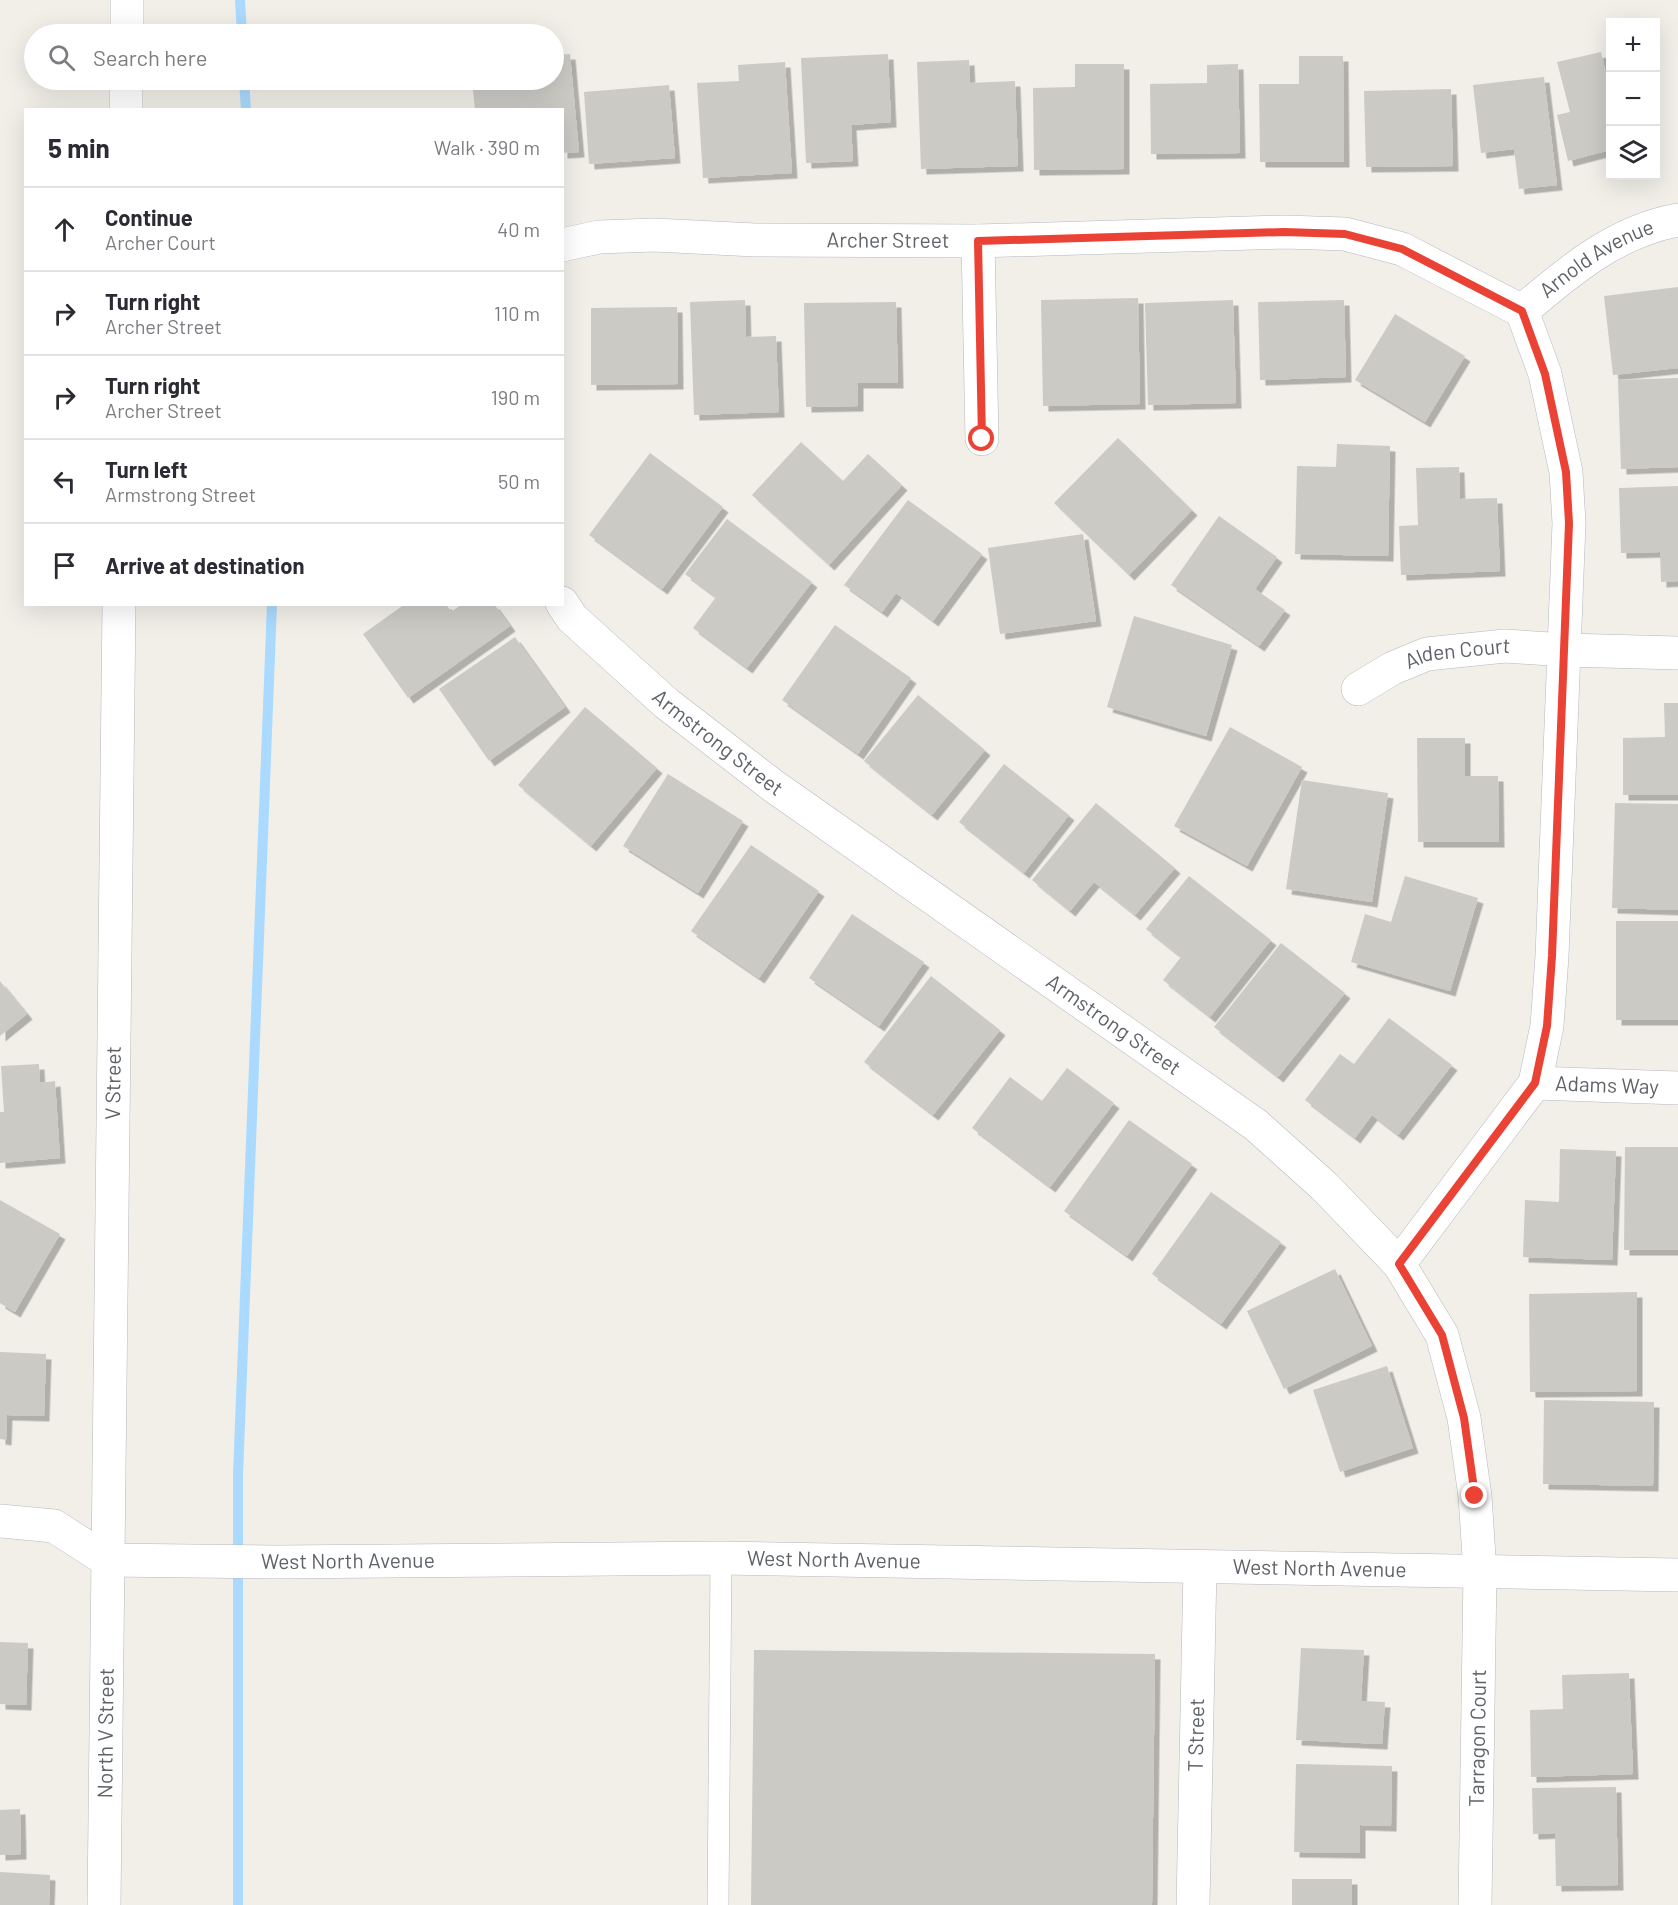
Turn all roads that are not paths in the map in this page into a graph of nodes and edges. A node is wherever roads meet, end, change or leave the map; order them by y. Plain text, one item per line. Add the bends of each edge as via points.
1 (127, 0) edge
2 (127, 24) edge
3 (126, 90) edge
4 (126, 108) edge
5 (1678, 220) edge
6 (978, 241) junction
7 (564, 245) edge
8 (1522, 311) junction
9 (982, 439) dead end
10 (119, 606) edge
11 (564, 606) edge
12 (1565, 650) junction
13 (1678, 653) edge
14 (1358, 689) dead end
15 (1535, 1083) junction
16 (1678, 1088) edge
17 (1399, 1264) junction
18 (0, 1521) edge
19 (721, 1558) junction
20 (107, 1560) junction
21 (1200, 1567) junction
22 (1480, 1572) junction
23 (1678, 1575) edge
24 (104, 1905) edge
25 (718, 1905) edge
26 (1193, 1905) edge
27 (1475, 1905) edge

1 - 2 street
3 - 4 street
5 - 8 street, Arnold Avenue via 1612,242 1569,270
6 - 7 street, Archer Street via 755,240 654,235 599,237
6 - 8 street, Archer Street via 1284,232 1345,234 1402,249
6 - 9 street
8 - 12 street via 1545,374 1566,472 1569,523
10 - 20 street, V Street
11 - 17 street, Armstrong Street via 572,618 651,690 772,785 1256,1125 1324,1186
12 - 13 street, Alden Court
12 - 14 street, Alden Court via 1505,646 1427,654
12 - 15 street via 1552,956 1547,1026
15 - 16 street, Adams Way
15 - 17 street
17 - 22 street, Armstrong Street via 1442,1335 1459,1397 1475,1496
18 - 20 street via 54,1526
19 - 20 street, West North Avenue
19 - 21 street, West North Avenue
19 - 25 lane
20 - 24 street, North V Street
21 - 22 street, West North Avenue
21 - 26 street, T Street
22 - 23 street, West North Avenue
22 - 27 street, Tarragon Court

